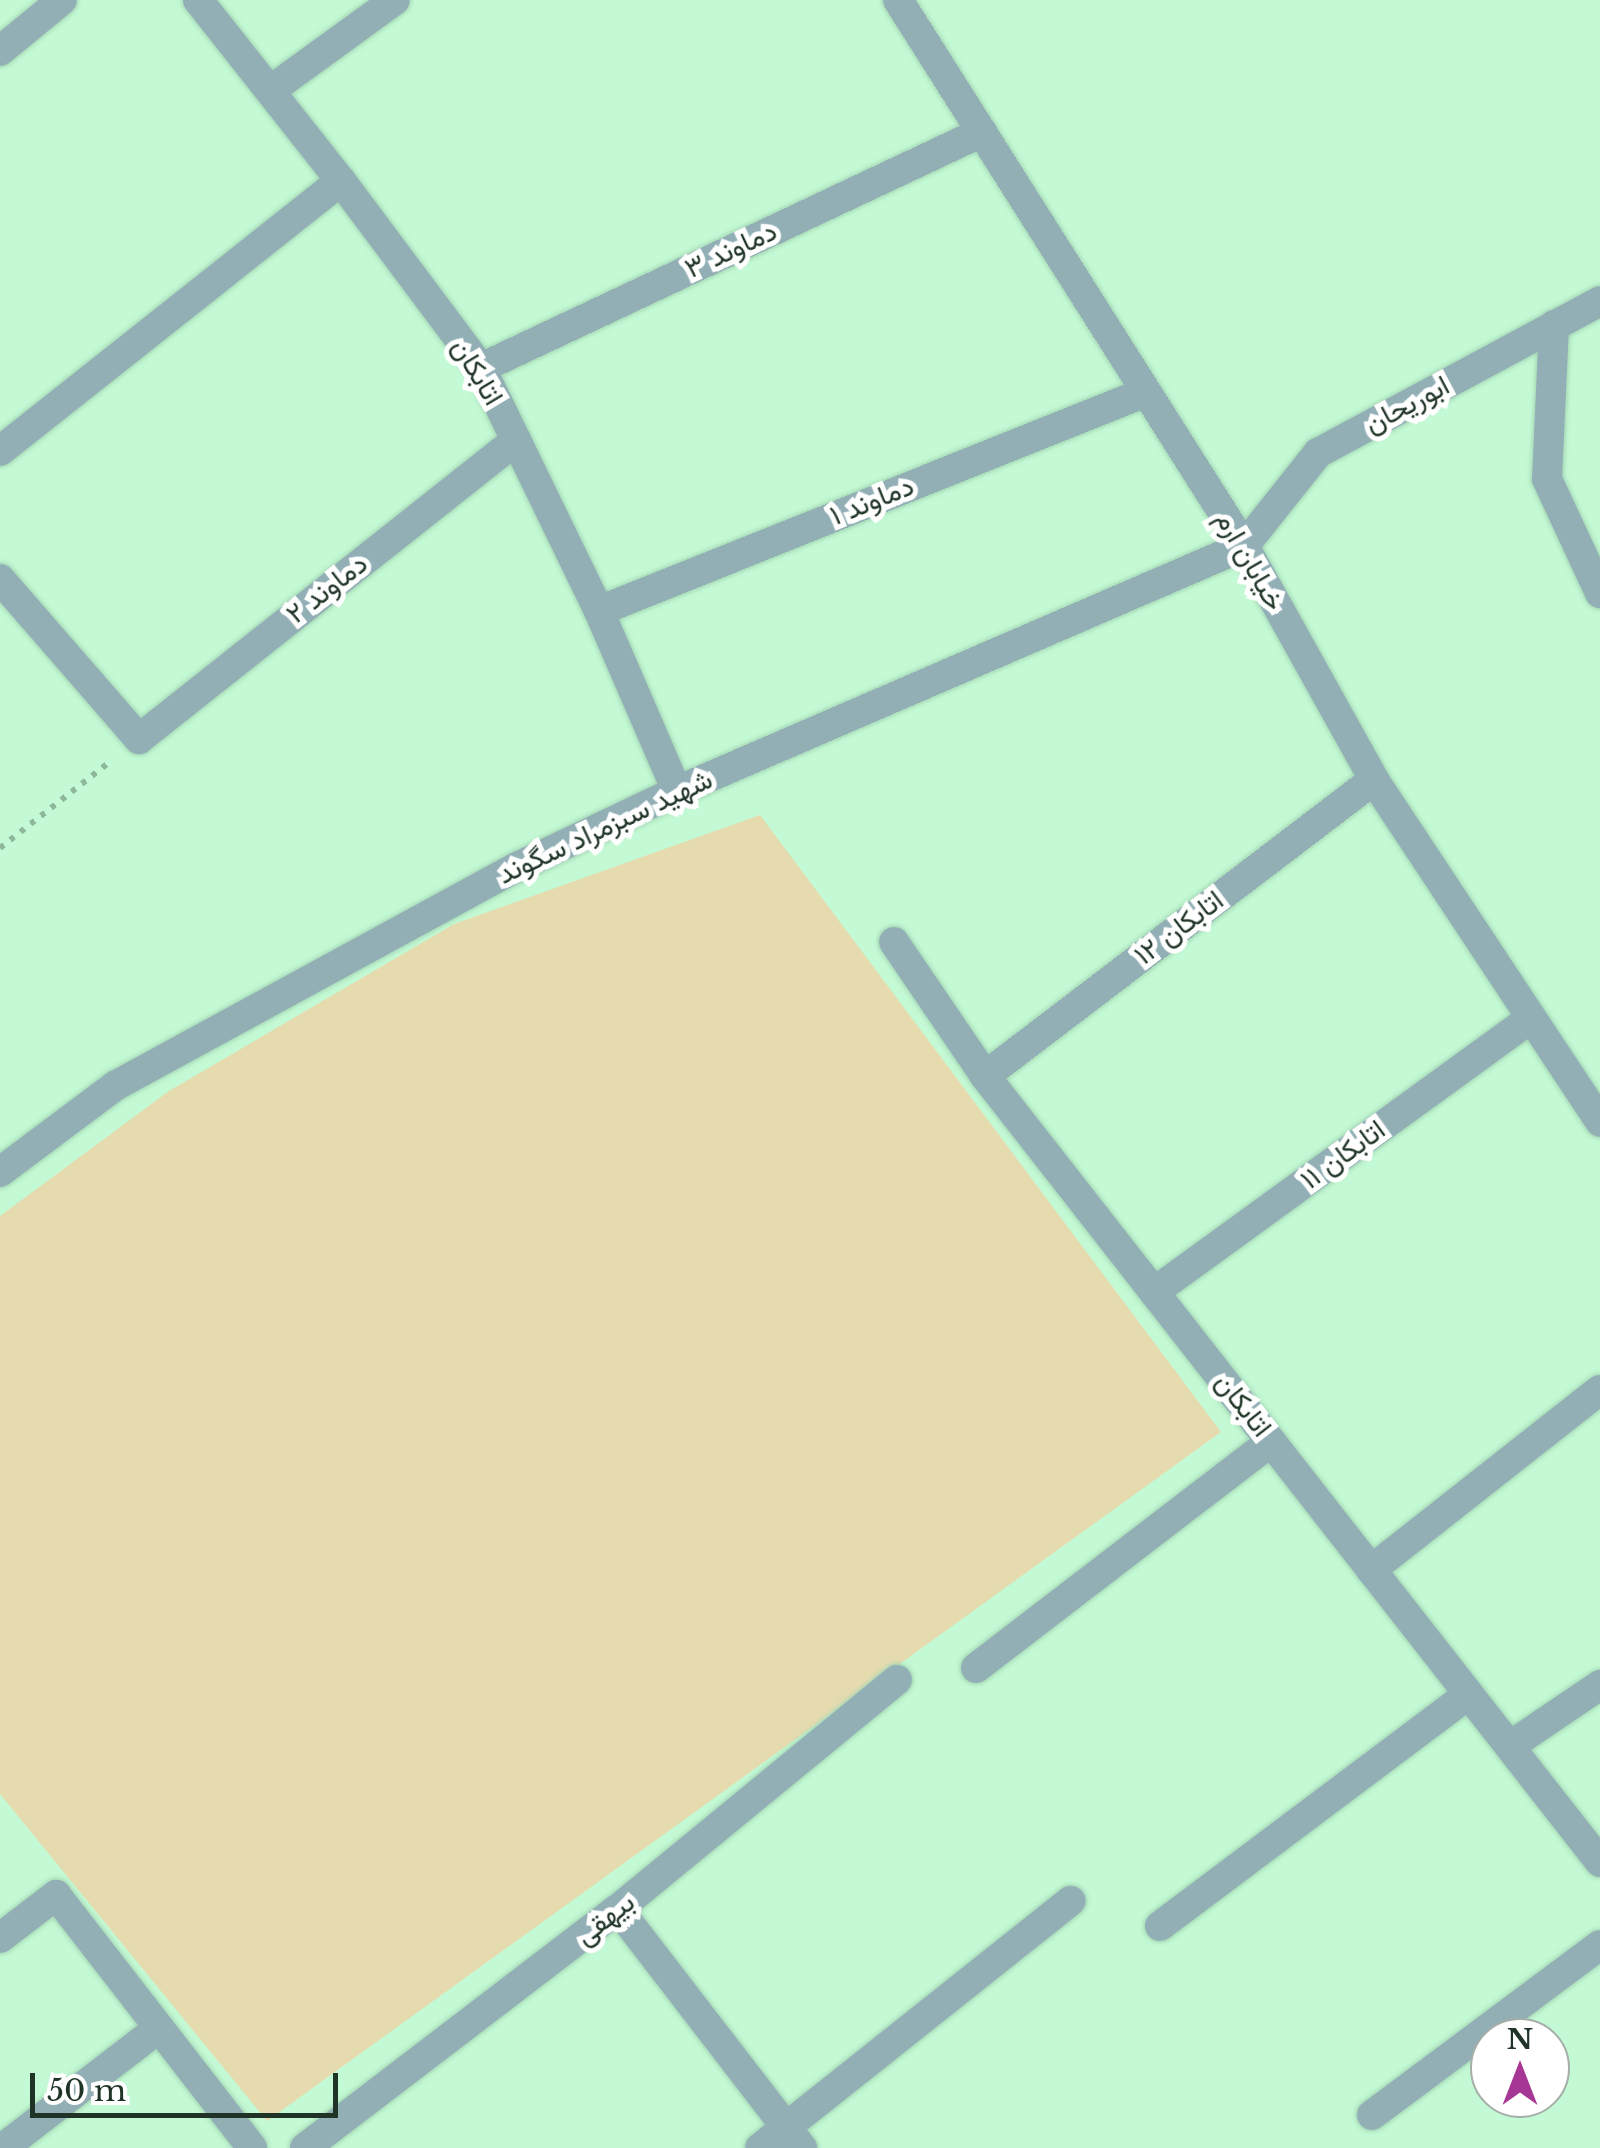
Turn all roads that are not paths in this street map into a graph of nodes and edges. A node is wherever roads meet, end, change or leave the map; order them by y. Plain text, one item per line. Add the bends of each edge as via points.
1 (62, 0) edge
2 (198, 0) edge
3 (396, 0) edge
4 (898, 0) edge
5 (0, 51) edge
6 (271, 90) junction
7 (982, 132) junction
8 (341, 181) junction
9 (1600, 300) edge
10 (1554, 325) junction
11 (481, 368) junction
12 (1146, 392) junction
13 (516, 440) junction
14 (0, 451) edge
15 (1244, 546) junction
16 (0, 579) edge
17 (1600, 593) edge
18 (599, 611) junction
19 (1374, 780) junction
20 (677, 792) junction
21 (894, 942) dead end
22 (1531, 1018) junction
23 (984, 1076) junction
24 (1600, 1122) edge
25 (0, 1172) edge
26 (1154, 1292) junction
27 (1600, 1390) edge
28 (1272, 1442) junction
29 (1371, 1570) junction
30 (976, 1668) dead end
31 (897, 1680) dead end
32 (1600, 1685) edge
33 (1469, 1694) junction
34 (1510, 1746) junction
35 (1600, 1862) edge
36 (1070, 1901) dead end
37 (618, 1909) junction
38 (1160, 1926) dead end
39 (0, 1938) edge
40 (1600, 1946) edge
41 (159, 2028) junction
42 (1372, 2116) dead end
43 (794, 2138) edge
44 (3, 2148) edge
45 (252, 2148) edge
46 (305, 2148) edge
47 (760, 2148) edge

1 - 5 street
2 - 6 street, اتابکان
3 - 6 street
4 - 7 street, خیابان ارم
6 - 8 street, اتابکان
7 - 11 street, دماوند ۳
7 - 12 street, خیابان ارم
8 - 11 street, اتابکان
8 - 14 street
9 - 10 street, ابوریحان
10 - 15 street, ابوریحان via 1318,453
10 - 17 street via 1547,478
11 - 13 street, اتابکان
12 - 15 street, خیابان ارم
12 - 18 street, دماوند ۱
13 - 16 street, دماوند ۲ via 139,739
13 - 18 street, اتابکان
15 - 19 street, خیابان ارم
15 - 20 street, شهید سبزمراد سگوند
18 - 20 street, اتابکان
19 - 22 street, خیابان ارم
19 - 23 street, اتابکان ۱۲
20 - 25 street, شهید سبزمراد سگوند via 517,867 114,1086
21 - 23 street, اتابکان
22 - 24 street, خیابان ارم
22 - 26 street, اتابکان ۱۱
23 - 26 street, اتابکان
26 - 28 street, اتابکان
27 - 29 street
28 - 29 street, اتابکان
28 - 30 street
29 - 33 street, اتابکان
31 - 37 street, بیهقی
32 - 34 street
33 - 34 street, اتابکان
33 - 38 street
34 - 35 street, اتابکان
36 - 43 street
37 - 43 street
37 - 46 street, بیهقی
39 - 41 street via 56,1895
40 - 42 street
41 - 44 street
41 - 45 street
43 - 47 street

